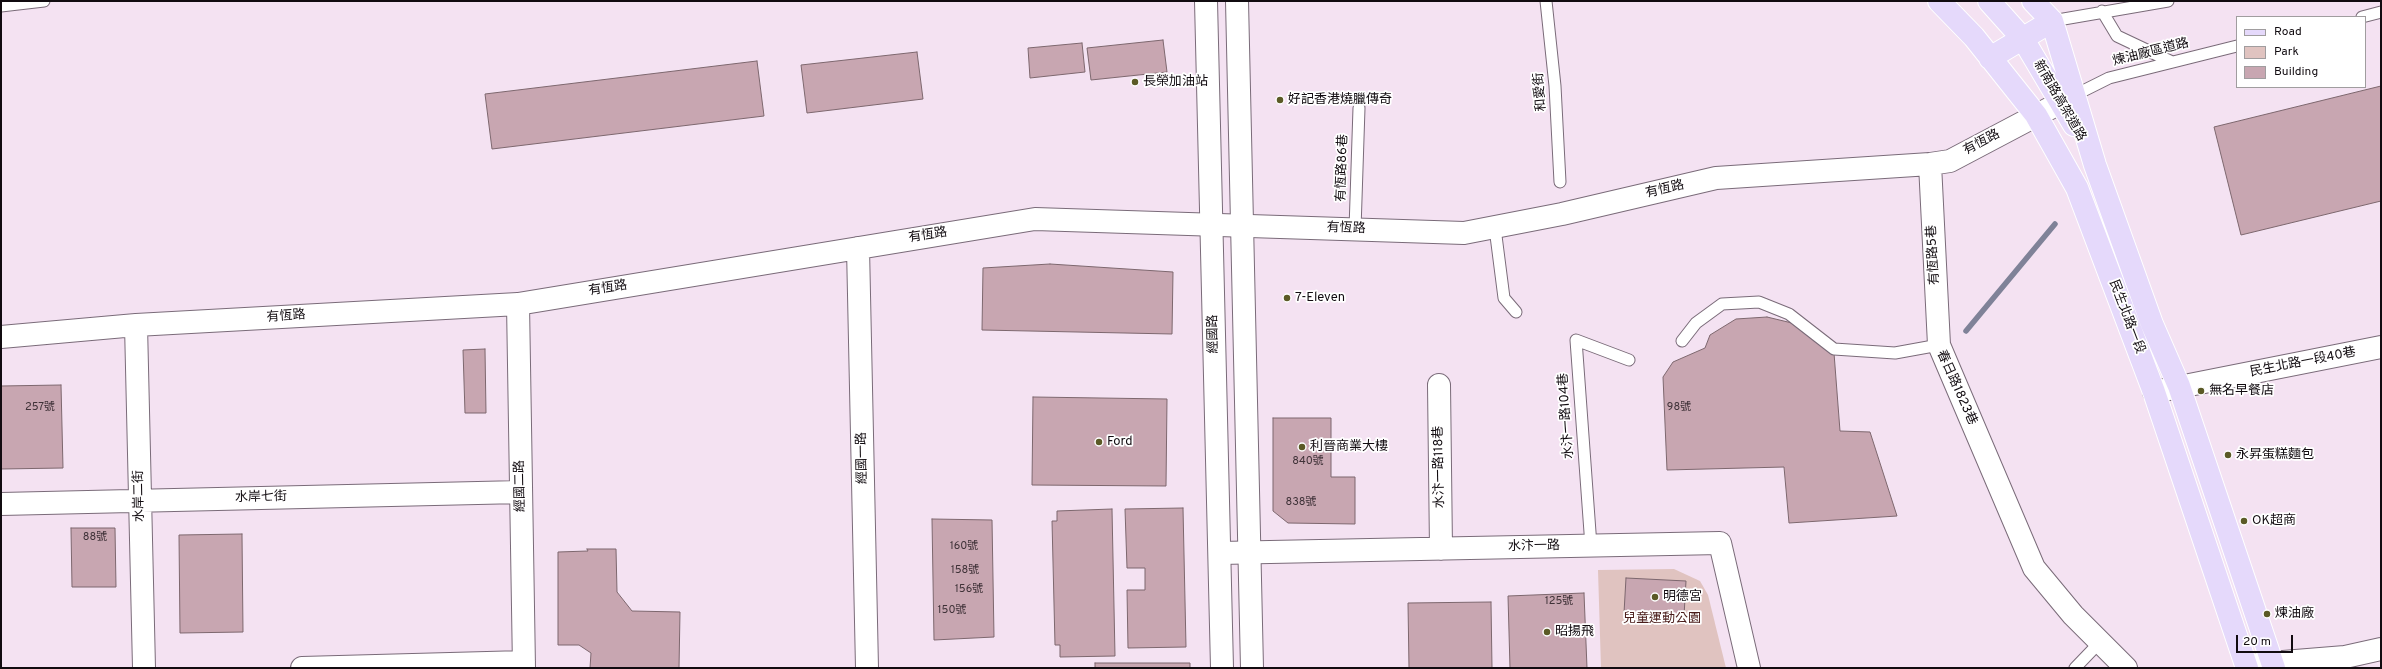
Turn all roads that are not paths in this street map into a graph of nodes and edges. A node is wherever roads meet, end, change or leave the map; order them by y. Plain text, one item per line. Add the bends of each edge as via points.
1 (44, 1) edge
2 (1206, 1) edge
3 (1237, 1) edge
4 (1546, 1) edge
5 (1939, 1) edge
6 (1989, 1) edge
7 (2033, 1) edge
8 (2168, 1) edge
9 (1, 6) edge
10 (2050, 11) edge
11 (2102, 11) junction
12 (2381, 12) edge
13 (2366, 16) edge
14 (2023, 39) junction
15 (2236, 46) edge
16 (1990, 58) junction
17 (2172, 62) junction
18 (2068, 98) junction
19 (1359, 108) dead end
20 (2036, 115) junction
21 (1930, 164) junction
22 (2095, 165) joint
23 (1560, 182) dead end
24 (1212, 224) junction
25 (1241, 226) junction
26 (1495, 228) junction
27 (1355, 229) junction
28 (858, 248) junction
29 (518, 304) junction
30 (1516, 312) dead end
31 (136, 324) junction
32 (1, 336) edge
33 (1682, 341) dead end
34 (1939, 345) junction
35 (2381, 348) edge
36 (1629, 360) dead end
37 (1439, 386) dead end
38 (2179, 386) junction
39 (2154, 392) junction
40 (522, 492) junction
41 (140, 501) junction
42 (1, 504) edge
43 (1591, 546) junction
44 (1441, 549) junction
45 (1250, 552) junction
46 (1220, 553) junction
47 (2100, 642) junction
48 (2381, 649) edge
49 (524, 665) edge
50 (2273, 666) edge
51 (2247, 667) edge
52 (144, 668) edge
53 (302, 668) edge
54 (867, 668) edge
55 (1222, 668) edge
56 (1252, 668) edge
57 (1749, 668) edge
58 (2075, 668) edge
59 (2126, 668) edge

1 - 9 lane
2 - 24 street, 經國路
3 - 25 street
4 - 23 lane, 和愛街 via 1555,86
5 - 16 main road, 民生北路一段 via 1974,37
6 - 14 main road
7 - 10 main road
8 - 11 lane
10 - 11 lane
10 - 14 main road
10 - 18 main road
11 - 17 lane via 2117,36
12 - 13 lane
14 - 16 main road
14 - 18 main road, 新南路高架道路
15 - 17 lane, 煉油廠區道路
16 - 20 main road, 民生北路一段
17 - 18 lane, 煉油廠區道路 via 2109,78
18 - 20 street, 有恆路
18 - 22 main road, 新南路高架道路
19 - 27 lane, 有恆路86巷
20 - 21 street, 有恆路 via 1950,161
20 - 39 main road, 民生北路一段 via 2077,188
21 - 26 street, 有恆路 via 1716,178
21 - 34 street, 有恆路5巷
22 - 38 main road, 民生北路一段 via 2152,324
24 - 25 street, 有恆路
24 - 28 street, 有恆路 via 1035,219
24 - 46 street, 經國路
25 - 27 street, 有恆路
25 - 45 street
26 - 27 street, 有恆路 via 1464,233
26 - 30 lane via 1504,298
28 - 29 street, 有恆路
28 - 54 street, 經國一路
29 - 31 street, 有恆路
29 - 40 street, 經國二路
31 - 32 street, 有恆路
31 - 41 street, 水岸二街
33 - 34 lane, 春日路1823巷 via 1696,323 1722,304 1759,302 1789,314 1834,349 1895,353
34 - 47 street, 春日路1823巷 via 2034,568 2073,615
35 - 38 street, 民生北路一段40巷
36 - 43 lane, 水汴一路104巷 via 1576,340
37 - 44 street, 水汴一路118巷
38 - 39 street, 民生北路一段40巷
38 - 50 main road, 民生北路一段
39 - 51 main road, 民生北路一段
40 - 41 street, 水岸七街
40 - 49 street, 經國二路
41 - 42 street, 水岸七街
41 - 52 street, 水岸二街
43 - 44 street, 水汴一路
43 - 57 street, 水汴一路 via 1720,543
44 - 45 street, 水汴一路
45 - 46 street, 水汴一路
45 - 56 street
46 - 55 street, 經國路
47 - 58 lane
47 - 59 street, 春日路1823巷
48 - 50 street via 2345,657
49 - 53 street
50 - 51 street

